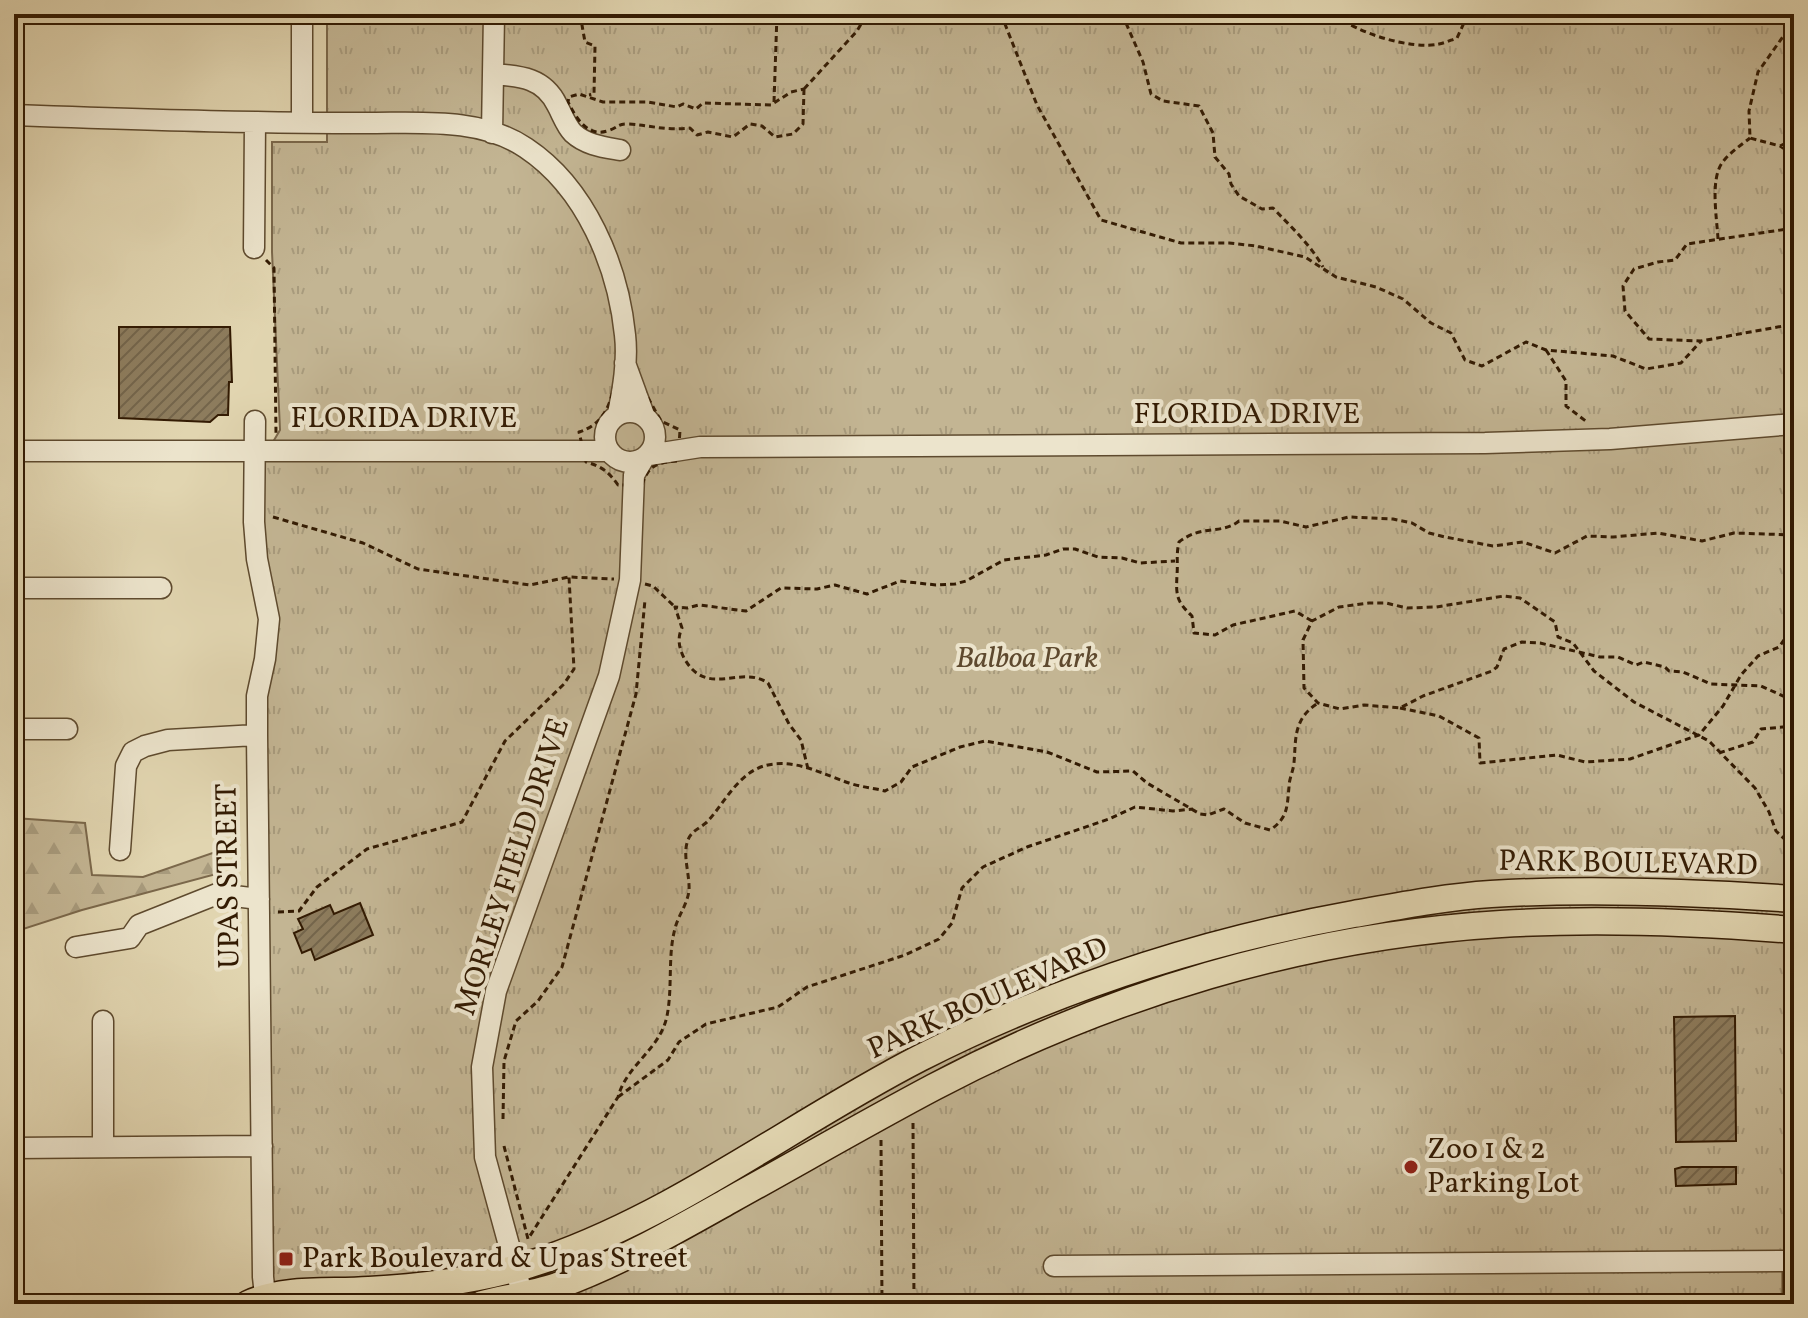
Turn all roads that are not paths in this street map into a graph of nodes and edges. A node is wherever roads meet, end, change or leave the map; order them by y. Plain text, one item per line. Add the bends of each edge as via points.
1 (302, 14) edge
2 (494, 14) edge
3 (493, 74) junction
4 (14, 115) edge
5 (255, 122) junction
6 (302, 122) junction
7 (492, 133) junction
8 (620, 150) dead end
9 (254, 248) road end
10 (625, 363) junction
11 (613, 420) junction
12 (255, 421) dead end
13 (648, 421) junction
14 (1794, 424) edge
15 (700, 447) junction
16 (255, 450) junction
17 (553, 450) junction
18 (14, 451) edge
19 (613, 455) junction
20 (646, 457) junction
21 (632, 506) junction
22 (14, 588) edge
23 (161, 588) dead end
24 (14, 729) edge
25 (67, 729) dead end
26 (257, 735) junction
27 (120, 850) dead end
28 (1794, 899) edge
29 (259, 906) junction
30 (1794, 930) edge
31 (76, 947) dead end
32 (103, 1021) dead end
33 (103, 1146) junction
34 (262, 1146) junction
35 (14, 1148) edge
36 (1793, 1261) edge
37 (1054, 1266) dead end
38 (515, 1268) junction
39 (524, 1299) edge
40 (260, 1301) edge
41 (482, 1304) edge
42 (1793, 1304) edge

1 - 6 street
2 - 3 street
3 - 7 street
3 - 8 street via 543,85 571,131
4 - 5 street
5 - 6 street
5 - 9 street
6 - 7 street via 442,123
7 - 10 street via 525,147 555,173 591,221 614,275 626,337
10 - 11 street
10 - 13 street
11 - 13 street via 636,412
11 - 17 street, FLORIDA DRIVE via 594,437
11 - 19 street via 605,434
12 - 16 street, UPAS STREET
13 - 15 street, FLORIDA DRIVE via 666,435
13 - 20 street via 654,447
14 - 15 street, FLORIDA DRIVE via 1610,439 1339,445
15 - 20 street, FLORIDA DRIVE
16 - 17 street, FLORIDA DRIVE
16 - 18 street, FLORIDA DRIVE
16 - 26 street, UPAS STREET via 257,559 269,619 257,696
17 - 19 street, FLORIDA DRIVE
19 - 20 street via 638,462
19 - 21 street, MORLEY FIELD DRIVE
20 - 21 street, MORLEY FIELD DRIVE via 634,475
21 - 38 street, MORLEY FIELD DRIVE via 630,580 609,676 496,991 482,1067 485,1157
22 - 23 street
24 - 25 street
26 - 27 street via 168,740 133,752 126,766
26 - 29 street, UPAS STREET
28 - 38 main road, PARK BOULEVARD via 1621,891 1489,894 1402,905 1234,939 1090,984 921,1058 636,1221
29 - 31 street via 217,894 139,925 130,938
29 - 34 street, UPAS STREET
30 - 39 main road, PARK BOULEVARD via 1621,920 1500,924 1384,937 1246,964 1102,1011 1009,1050 649,1246
32 - 33 street
33 - 34 street
33 - 35 street
34 - 40 street, UPAS STREET
36 - 37 street
36 - 42 street
38 - 39 street, MORLEY FIELD DRIVE
38 - 40 main road, PARK BOULEVARD via 419,1286
39 - 41 main road, PARK BOULEVARD

